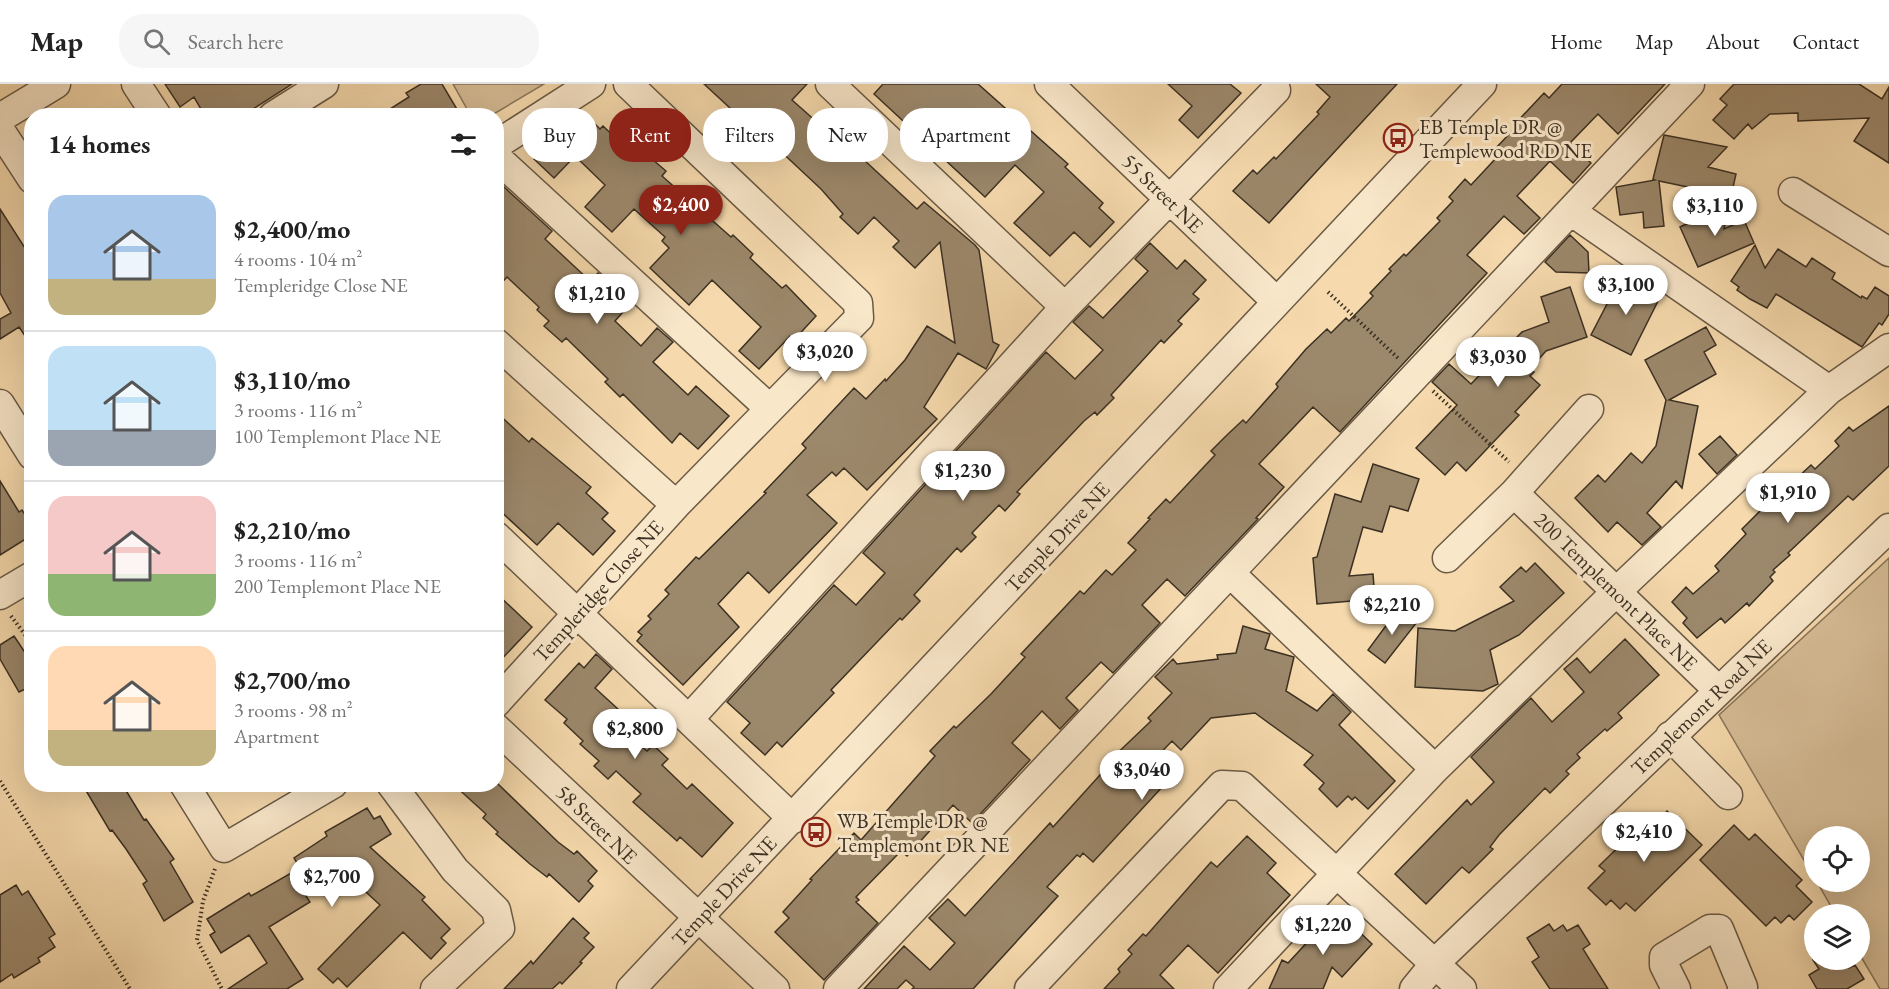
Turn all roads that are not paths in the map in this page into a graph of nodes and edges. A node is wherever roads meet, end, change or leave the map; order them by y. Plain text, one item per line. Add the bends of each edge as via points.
1 (56, 84) edge
2 (136, 84) edge
3 (324, 84) edge
4 (591, 84) edge
5 (628, 84) edge
6 (830, 84) edge
7 (1048, 84) edge
8 (1482, 84) edge
9 (1690, 84) edge
10 (1276, 86) edge
11 (152, 108) edge
12 (286, 108) edge
13 (0, 118) edge
14 (0, 130) edge
15 (504, 140) edge
16 (504, 165) edge
17 (24, 167) edge
18 (1793, 192) dead end
19 (1170, 200) junction
20 (1572, 212) junction
21 (1889, 252) edge
22 (1277, 302) junction
23 (1065, 307) junction
24 (1889, 348) edge
25 (504, 350) edge
26 (1829, 390) junction
27 (0, 404) edge
28 (770, 409) junction
29 (1589, 409) dead end
30 (24, 442) edge
31 (1515, 493) junction
32 (676, 505) junction
33 (1889, 528) edge
34 (504, 543) edge
35 (1447, 558) dead end
36 (1231, 574) junction
37 (24, 583) edge
38 (1616, 592) junction
39 (4, 602) edge
40 (579, 612) junction
41 (1718, 690) junction
42 (504, 694) edge
43 (689, 719) junction
44 (504, 736) edge
45 (1670, 736) junction
46 (1435, 769) junction
47 (189, 792) edge
48 (319, 792) edge
49 (398, 792) edge
50 (1728, 795) dead end
51 (793, 819) junction
52 (1335, 873) junction
53 (698, 920) junction
54 (1436, 962) junction
55 (435, 989) edge
56 (631, 989) edge
57 (775, 989) edge
58 (838, 989) edge
59 (1029, 989) edge
60 (1228, 989) edge
61 (1414, 989) edge
62 (1462, 989) edge
63 (1676, 989) edge
64 (1742, 989) edge

1 - 13 street
2 - 11 street
3 - 12 street
4 - 15 street
5 - 28 street, Templeridge Close NE via 858,303 859,318
6 - 23 street
7 - 19 street, 55 Street NE
8 - 22 street, Temple Drive NE
9 - 20 street
10 - 19 street
14 - 17 street
16 - 28 street
18 - 21 street
19 - 22 street, 55 Street NE
19 - 23 street
20 - 26 street
20 - 36 street
22 - 51 street, Temple Drive NE
23 - 43 street
24 - 26 street
25 - 32 street, Templeridge Close NE
26 - 38 street
27 - 30 street
28 - 32 street, Templeridge Close NE
29 - 31 street
31 - 35 street
31 - 38 street, 200 Templemont Place NE
32 - 40 street, Templeridge Close NE
33 - 41 street, Templemont Road NE
34 - 40 street
36 - 46 street
36 - 58 street
37 - 39 street
38 - 41 street, 200 Templemont Place NE
38 - 46 street
40 - 42 street, Templeridge Close NE
40 - 43 street
41 - 45 street, Templemont Road NE
43 - 51 street
44 - 53 street, 58 Street NE
45 - 50 street
45 - 54 street, Templemont Road NE
46 - 52 street
47 - 48 street via 224,848
49 - 55 street via 455,870 496,910 500,928
51 - 53 street, Temple Drive NE
52 - 54 street
52 - 59 street via 1242,786 1222,785
52 - 60 street
53 - 56 street, Temple Drive NE
53 - 57 street, 58 Street NE
54 - 61 street, Templemont Road NE
54 - 62 street
63 - 64 street via 1664,957 1710,929 1719,929

